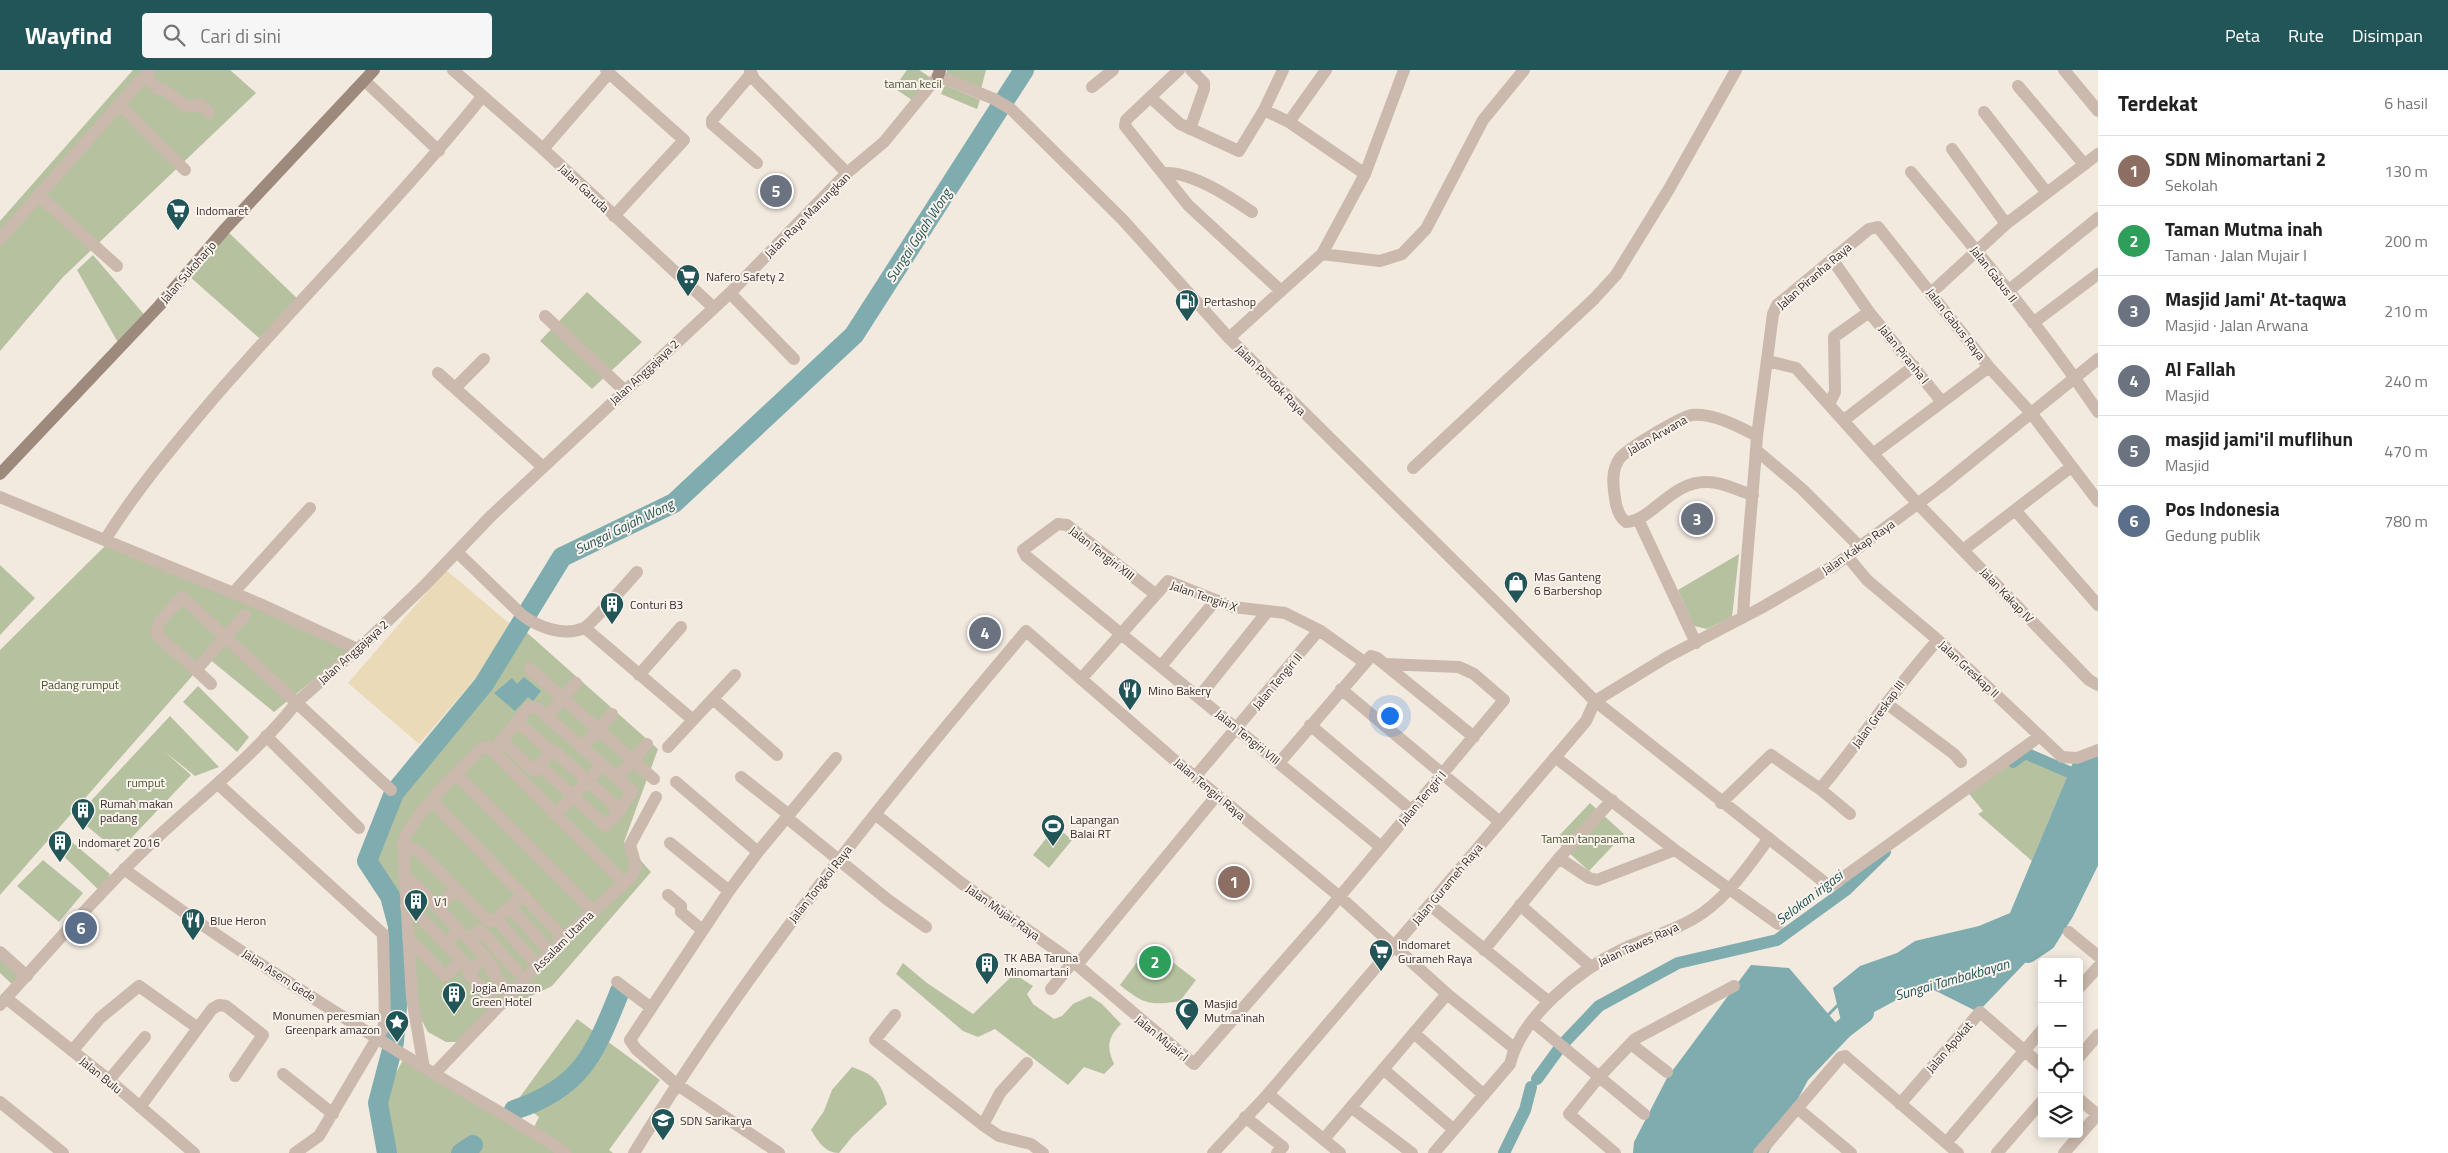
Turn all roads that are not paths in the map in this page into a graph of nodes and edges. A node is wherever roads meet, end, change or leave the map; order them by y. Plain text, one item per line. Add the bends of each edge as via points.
1 (374, 70) edge
2 (453, 70) edge
3 (1113, 70) edge
4 (1179, 70) edge
5 (1191, 70) edge
6 (1283, 70) edge
7 (1326, 70) edge
8 (1404, 70) edge
9 (1524, 70) edge
10 (1736, 70) edge
11 (2064, 70) edge
12 (608, 71) edge
13 (750, 72) edge
14 (147, 73) edge
15 (939, 73) edge
16 (365, 81) junction
17 (2018, 86) dead end
18 (1092, 87) dead end
19 (482, 97) junction
20 (1150, 98) junction
21 (119, 104) junction
22 (1264, 110) junction
23 (2098, 111) edge
24 (209, 112) dead end
25 (1984, 112) dead end
26 (1289, 122) junction
27 (1190, 129) junction
28 (1952, 148) dead end
29 (543, 149) junction
30 (439, 151) junction
31 (2098, 154) edge
32 (757, 163) dead end
33 (2084, 164) junction
34 (185, 170) dead end
35 (1912, 172) dead end
36 (847, 173) junction
37 (1164, 174) junction
38 (1365, 174) junction
39 (2047, 193) junction
40 (38, 195) junction
41 (1252, 212) dead end
42 (614, 216) junction
43 (2098, 218) edge
44 (2006, 224) junction
45 (1884, 233) joint
46 (0, 239) edge
47 (1977, 250) junction
48 (1322, 254) junction
49 (1832, 260) junction
50 (117, 266) dead end
51 (2098, 274) edge
52 (1281, 291) junction
53 (2008, 292) junction
54 (730, 293) junction
55 (1931, 293) junction
56 (714, 308) junction
57 (1869, 312) junction
58 (546, 316) dead end
59 (2033, 323) junction
60 (1229, 338) junction
61 (484, 359) dead end
62 (794, 359) dead end
63 (2098, 359) edge
64 (1768, 361) junction
65 (1914, 366) junction
66 (1989, 367) junction
67 (438, 373) dead end
68 (2075, 377) junction
69 (455, 388) junction
70 (624, 390) junction
71 (1942, 402) junction
72 (1829, 404) junction
73 (2098, 412) edge
74 (2030, 413) junction
75 (1844, 420) junction
76 (1757, 436) junction
77 (1756, 450) junction
78 (1874, 454) junction
79 (543, 467) junction
80 (2071, 467) junction
81 (1413, 468) dead end
82 (0, 474) edge
83 (1753, 495) junction
84 (0, 497) edge
85 (2098, 501) edge
86 (1918, 504) junction
87 (310, 508) dead end
88 (2015, 510) junction
89 (1638, 519) junction
90 (105, 540) junction
91 (1860, 546) junction
92 (1023, 550) joint
93 (1963, 550) junction
94 (457, 552) junction
95 (1847, 556) junction
96 (637, 572) dead end
97 (233, 593) junction
98 (1155, 594) junction
99 (1215, 601) junction
100 (2098, 605) edge
101 (1267, 612) junction
102 (244, 615) dead end
103 (1743, 617) junction
104 (681, 627) dead end
105 (585, 628) junction
106 (1319, 630) junction
107 (1026, 631) joint
108 (1122, 633) junction
109 (226, 637) junction
110 (1938, 640) junction
111 (1696, 643) junction
112 (357, 649) junction
113 (1367, 659) junction
114 (1384, 664) junction
115 (1162, 665) junction
116 (530, 669) dead end
117 (196, 670) junction
118 (735, 674) dead end
119 (639, 675) junction
120 (1081, 679) junction
121 (576, 683) dead end
122 (211, 684) dead end
123 (2097, 685) edge
124 (1342, 689) junction
125 (1199, 697) junction
126 (563, 698) junction
127 (713, 699) junction
128 (1594, 701) junction
129 (297, 702) junction
130 (1886, 703) junction
131 (612, 714) dead end
132 (547, 716) junction
133 (693, 720) junction
134 (518, 722) junction
135 (1310, 725) junction
136 (1237, 728) junction
137 (598, 729) junction
138 (567, 734) junction
139 (266, 736) junction
140 (2040, 736) junction
141 (1474, 737) junction
142 (502, 740) junction
143 (647, 744) dead end
144 (582, 747) junction
145 (668, 747) dead end
146 (2098, 750) edge
147 (493, 751) junction
148 (552, 751) junction
149 (777, 755) dead end
150 (1555, 757) junction
151 (836, 758) dead end
152 (633, 760) junction
153 (1961, 762) dead end
154 (1279, 763) junction
155 (539, 765) junction
156 (602, 765) junction
157 (456, 774) junction
158 (1443, 774) junction
159 (740, 777) dead end
160 (1195, 777) junction
161 (617, 778) junction
162 (654, 779) dead end
163 (588, 781) junction
164 (676, 782) dead end
165 (218, 784) junction
166 (1820, 789) junction
167 (391, 790) dead end
168 (1217, 795) junction
169 (573, 796) junction
170 (656, 797) dead end
171 (1612, 800) junction
172 (432, 801) junction
173 (1721, 803) junction
174 (620, 810) junction
175 (1412, 811) junction
176 (875, 814) junction
177 (1850, 814) dead end
178 (555, 815) junction
179 (787, 816) junction
180 (1500, 822) junction
181 (359, 828) dead end
182 (1769, 838) junction
183 (670, 843) dead end
184 (403, 844) junction
185 (1381, 847) junction
186 (1675, 850) junction
187 (758, 852) junction
188 (1559, 858) junction
189 (839, 860) junction
190 (124, 869) junction
191 (404, 876) junction
192 (617, 876) dead end
193 (1728, 889) junction
194 (456, 890) junction
195 (729, 891) junction
196 (524, 895) junction
197 (668, 895) dead end
198 (1340, 897) junction
199 (1430, 905) junction
200 (1520, 905) junction
201 (406, 906) junction
202 (438, 907) junction
203 (510, 907) junction
204 (589, 907) dead end
205 (488, 924) junction
206 (1778, 924) dead end
207 (926, 927) dead end
208 (459, 930) junction
209 (702, 930) junction
210 (2069, 932) dead end
211 (560, 934) dead end
212 (408, 938) junction
213 (469, 940) junction
214 (445, 943) junction
215 (1394, 946) junction
216 (546, 947) dead end
217 (1484, 950) junction
218 (0, 952) edge
219 (2098, 956) edge
220 (484, 958) junction
221 (532, 958) dead end
222 (462, 960) junction
223 (1075, 964) junction
224 (1590, 967) junction
225 (2098, 967) edge
226 (494, 968) junction
227 (471, 971) junction
228 (27, 976) junction
229 (617, 982) dead end
230 (2083, 984) edge
231 (504, 985) dead end
232 (1734, 986) dead end
233 (1051, 989) dead end
234 (1447, 994) junction
235 (491, 997) dead end
236 (3, 1002) edge
237 (1550, 1002) junction
238 (650, 1007) junction
239 (895, 1015) dead end
240 (1533, 1022) junction
241 (198, 1028) junction
242 (1415, 1034) junction
243 (2038, 1034) edge
244 (2098, 1035) edge
245 (145, 1037) dead end
246 (376, 1037) junction
247 (1630, 1044) junction
248 (1514, 1048) junction
249 (2024, 1050) junction
250 (72, 1051) junction
251 (2083, 1052) edge
252 (2038, 1062) edge
253 (1027, 1063) dead end
254 (425, 1068) junction
255 (1383, 1069) junction
256 (1667, 1072) dead end
257 (283, 1074) dead end
258 (234, 1076) dead end
259 (1599, 1077) junction
260 (109, 1080) junction
261 (676, 1084) junction
262 (1268, 1094) junction
263 (1484, 1095) junction
264 (2083, 1101) edge
265 (0, 1102) edge
266 (1900, 1104) junction
267 (2038, 1106) edge
268 (140, 1107) junction
269 (1351, 1107) junction
270 (1797, 1108) junction
271 (333, 1114) junction
272 (1644, 1114) dead end
273 (2098, 1114) edge
274 (1244, 1117) junction
275 (983, 1125) junction
276 (1453, 1129) junction
277 (1324, 1139) junction
278 (1946, 1143) junction
279 (63, 1153) edge
280 (194, 1153) edge
281 (295, 1153) edge
282 (565, 1153) edge
283 (634, 1153) edge
284 (779, 1153) edge
285 (1043, 1153) edge
286 (1213, 1153) edge
287 (1277, 1153) edge
288 (1340, 1153) edge
289 (1412, 1153) edge
290 (1434, 1153) edge
291 (1615, 1153) edge
292 (1759, 1153) edge
293 (1851, 1153) edge
294 (1958, 1153) edge
295 (1997, 1153) edge
296 (2064, 1153) edge

1 - 16 main road, Jalan Sukoharjo
2 - 19 street, Jalan Garuda
3 - 18 street
4 - 20 street
5 - 27 street via 1204,83 1204,89
6 - 22 street
7 - 26 street
8 - 38 street
9 - 48 street via 1482,120 1426,229 1402,254 1380,261
10 - 81 street via 1616,275 1594,300
11 - 23 street
12 - 29 street
12 - 42 street via 684,140
13 - 32 street via 712,124
13 - 36 street
14 - 21 street
14 - 24 street via 158,89 163,89 187,107 201,105
15 - 36 street, Jalan Raya Manungkan via 884,142
15 - 60 street, Jalan Pondok Raya via 1011,110 1123,220
16 - 30 street
16 - 82 main road, Jalan Sukoharjo
17 - 33 street
19 - 29 street, Jalan Garuda
19 - 30 street
20 - 27 street
20 - 37 street via 1126,120 1125,126
21 - 34 street
21 - 40 street
22 - 26 street
22 - 27 street via 1239,151
25 - 39 street
26 - 38 street
28 - 44 street
29 - 42 street, Jalan Garuda
30 - 90 street via 228,381 171,450
31 - 33 street
33 - 39 street
35 - 47 street, Jalan Gabus II
36 - 54 street, Jalan Raya Manungkan
37 - 41 street via 1174,173 1220,191
37 - 52 street via 1188,205
38 - 48 street
39 - 44 street
40 - 46 street
40 - 50 street
42 - 56 street, Jalan Garuda
43 - 53 street
44 - 47 street
45 - 49 street, Jalan Piranha Raya via 1878,227 1868,229
45 - 55 street, Jalan Gabus Raya
47 - 53 street, Jalan Gabus II
47 - 55 street
48 - 52 street
49 - 57 street, Jalan Piranha I
49 - 64 street, Jalan Piranha Raya via 1777,305 1772,314
51 - 59 street
52 - 60 street
53 - 59 street, Jalan Gabus II
54 - 56 street, Jalan Raya Manungkan
54 - 62 street
55 - 66 street, Jalan Gabus Raya
56 - 70 street, Jalan Anggajaya 2
57 - 65 street, Jalan Piranha I
57 - 72 street via 1834,337 1835,392
58 - 70 street
59 - 68 street, Jalan Gabus II
60 - 128 street, Jalan Pondok Raya
61 - 69 street
63 - 68 street, Jalan Kakap Raya
64 - 72 street, Jalan Kakap IV via 1796,368
64 - 76 street, Jalan Piranha Raya
65 - 71 street, Jalan Piranha I
65 - 75 street
66 - 71 street
66 - 74 street, Jalan Gabus Raya
67 - 69 street
68 - 73 street, Jalan Gabus II
68 - 74 street, Jalan Kakap Raya
69 - 79 street
70 - 79 street, Jalan Anggajaya 2
71 - 78 street
72 - 75 street, Jalan Kakap IV
74 - 80 street, Jalan Gabus Raya
74 - 86 street, Jalan Kakap Raya
75 - 78 street, Jalan Kakap IV
76 - 77 street
76 - 89 street, Jalan Arwana via 1710,416 1692,415 1628,450 1619,459 1612,480 1616,508 1626,522
77 - 83 street
77 - 91 street via 1802,489
78 - 86 street, Jalan Kakap IV
79 - 94 street, Jalan Anggajaya 2
80 - 85 street, Jalan Gabus Raya
80 - 88 street
83 - 89 street via 1718,482 1703,482 1671,494
83 - 103 street
84 - 90 street
86 - 91 street, Jalan Kakap Raya
86 - 93 street, Jalan Kakap IV
87 - 97 street
88 - 93 street
88 - 100 street
89 - 111 street
90 - 97 street
91 - 95 street, Jalan Kakap Raya
92 - 98 street, Jalan Tengiri XIII via 1062,523
92 - 108 street, Jalan Tengiri VIII via 1026,556
93 - 123 street, Jalan Kakap IV
94 - 105 street via 533,623 565,631
94 - 112 street, Jalan Anggajaya 2
95 - 103 street, Jalan Kakap Raya
95 - 110 street, Jalan Greskap II via 1867,580
96 - 105 street
97 - 112 street
98 - 99 street, Jalan Tengiri X via 1168,581
98 - 108 street
99 - 101 street, Jalan Tengiri X
99 - 115 street
101 - 106 street, Jalan Tengiri X via 1285,613
101 - 125 street
102 - 109 street
103 - 111 street, Jalan Kakap Raya
104 - 119 street
105 - 119 street
106 - 113 street, Jalan Tengiri X
106 - 136 street, Jalan Tengiri II
107 - 120 street, Jalan Tengiri Raya
107 - 176 street, Jalan Tongkol Raya
108 - 115 street, Jalan Tengiri VIII
108 - 120 street
109 - 117 street
109 - 117 street via 182,597 159,622 156,630 159,636
109 - 129 street
110 - 130 street, Jalan Greskap III
110 - 140 street, Jalan Greskap II
111 - 128 street, Jalan Kakap Raya
112 - 129 street, Jalan Anggajaya 2
113 - 114 street, Jalan Tengiri X
113 - 124 street
114 - 141 street, Jalan Tengiri X
114 - 141 street, Jalan Tengiri I via 1459,667 1474,674 1504,700
115 - 125 street, Jalan Tengiri VIII
116 - 126 street
117 - 122 street
118 - 127 street
119 - 133 street
120 - 160 street, Jalan Tengiri Raya
121 - 126 street
124 - 135 street
124 - 158 street
125 - 136 street, Jalan Tengiri VIII
126 - 132 street
126 - 137 street
127 - 133 street
127 - 149 street
128 - 150 street, Jalan Gurameh Raya via 1586,721
128 - 173 street
129 - 139 street, Jalan Anggajaya 2
129 - 167 street
130 - 153 street
130 - 166 street, Jalan Greskap III
131 - 137 street
132 - 134 street via 532,707
132 - 138 street
133 - 145 street
134 - 142 street
134 - 148 street
135 - 154 street
135 - 175 street
136 - 154 street, Jalan Tengiri VIII
136 - 160 street, Jalan Tengiri II
137 - 144 street
137 - 152 street
138 - 144 street
138 - 148 street
139 - 165 street, Jalan Anggajaya 2
139 - 181 street
140 - 146 street, Jalan Greskap II via 2062,757 2077,758
140 - 182 street via 1829,886
141 - 158 street, Jalan Tengiri I
142 - 147 street
142 - 155 street via 534,771
143 - 152 street
144 - 156 street
147 - 157 street via 487,747 480,748
147 - 178 street
148 - 155 street
148 - 163 street
150 - 171 street
150 - 180 street, Jalan Gurameh Raya
151 - 179 street
152 - 161 street
152 - 162 street
154 - 185 street, Jalan Tengiri VIII
155 - 169 street
156 - 161 street
156 - 163 street
157 - 172 street
157 - 204 street
158 - 175 street, Jalan Tengiri I
158 - 180 street
159 - 179 street
160 - 168 street, Jalan Tengiri Raya
161 - 174 street via 632,791
163 - 169 street
163 - 174 street
164 - 187 street
165 - 190 street, Jalan Anggajaya 2
165 - 246 street via 382,934 385,1019
166 - 173 street via 1771,755
166 - 177 street
168 - 198 street, Jalan Tengiri Raya
168 - 223 street
169 - 174 street via 606,826
169 - 178 street
170 - 254 street, Assalam Utama via 630,848 636,866 632,877
171 - 186 street
171 - 188 street
172 - 184 street via 409,830
172 - 196 street
173 - 182 street
175 - 185 street, Jalan Tengiri I
176 - 189 street, Jalan Tongkol Raya
176 - 223 street, Jalan Mujair Raya via 960,882
178 - 192 street
179 - 187 street
179 - 189 street
180 - 199 street, Jalan Gurameh Raya
182 - 193 street, Jalan Tawes Raya
183 - 195 street
184 - 191 street
184 - 194 street via 420,854
185 - 198 street, Jalan Tengiri I
186 - 188 street via 1597,880
186 - 193 street
187 - 195 street
188 - 200 street
189 - 207 street
189 - 261 street, Jalan Tongkol Raya via 791,920
190 - 228 street, Jalan Anggajaya 2
190 - 246 street, Jalan Asem Gede via 188,916
191 - 201 street
191 - 202 street
193 - 206 street
193 - 224 street, Jalan Tawes Raya via 1704,912
194 - 202 street
194 - 205 street
195 - 209 street
196 - 203 street
196 - 211 street
197 - 209 street via 681,906 681,912
198 - 215 street, Jalan Tengiri Raya
198 - 223 street, Jalan Mujair I via 1194,1064
199 - 215 street, Jalan Gurameh Raya
199 - 217 street
200 - 217 street
200 - 224 street
201 - 212 street
201 - 214 street
202 - 208 street
203 - 205 street
203 - 216 street
205 - 213 street
205 - 221 street
205 - 226 street via 514,968 505,971 498,964
208 - 213 street
208 - 214 street
209 - 238 street
210 - 219 street
212 - 222 street via 445,976
212 - 254 street via 412,998
213 - 220 street
214 - 222 street
215 - 234 street
215 - 262 street, Jalan Gurameh Raya
217 - 237 street
218 - 228 street
220 - 226 street
220 - 227 street
222 - 227 street
223 - 233 street
224 - 237 street, Jalan Tawes Raya
225 - 230 street
226 - 231 street via 491,971
227 - 235 street via 468,974
228 - 236 street, Jalan Anggajaya 2
229 - 238 street
232 - 247 street via 1644,1033
234 - 242 street
234 - 248 street
236 - 250 street, Jalan Bulu
237 - 240 street, Jalan Tawes Raya
238 - 261 street via 630,1040
239 - 275 street via 875,1039
240 - 248 street, Jalan Tawes Raya
240 - 259 street
241 - 250 street via 139,986 100,1018
241 - 258 street via 212,1009 222,1005 263,1035
241 - 268 street
242 - 255 street
242 - 263 street
243 - 249 street
244 - 251 street
245 - 260 street
246 - 254 street, Jalan Asem Gede
246 - 271 street
247 - 256 street
247 - 259 street
248 - 263 street, Jalan Tawes Raya via 1510,1064
249 - 252 street
249 - 266 street, Jalan Apokat via 1982,1013 1978,1013
249 - 278 street
250 - 260 street, Jalan Bulu
253 - 275 street via 1000,1092
254 - 282 street, Jalan Asem Gede
255 - 269 street
255 - 276 street
257 - 271 street
259 - 272 street
259 - 291 street via 1569,1115
260 - 268 street, Jalan Bulu
261 - 283 street, Jalan Tongkol Raya
261 - 284 street
262 - 274 street, Jalan Gurameh Raya
262 - 277 street
263 - 276 street, Jalan Tawes Raya
264 - 273 street
265 - 279 street
266 - 270 street via 1845,1056
266 - 278 street
267 - 295 street
268 - 280 street, Jalan Bulu
269 - 277 street
269 - 289 street
270 - 292 street
270 - 293 street
271 - 281 street via 319,1136
273 - 296 street
274 - 286 street, Jalan Gurameh Raya
274 - 287 street via 1283,1147
275 - 285 street via 999,1136 1031,1144
276 - 290 street, Jalan Tawes Raya
277 - 288 street
278 - 294 street

